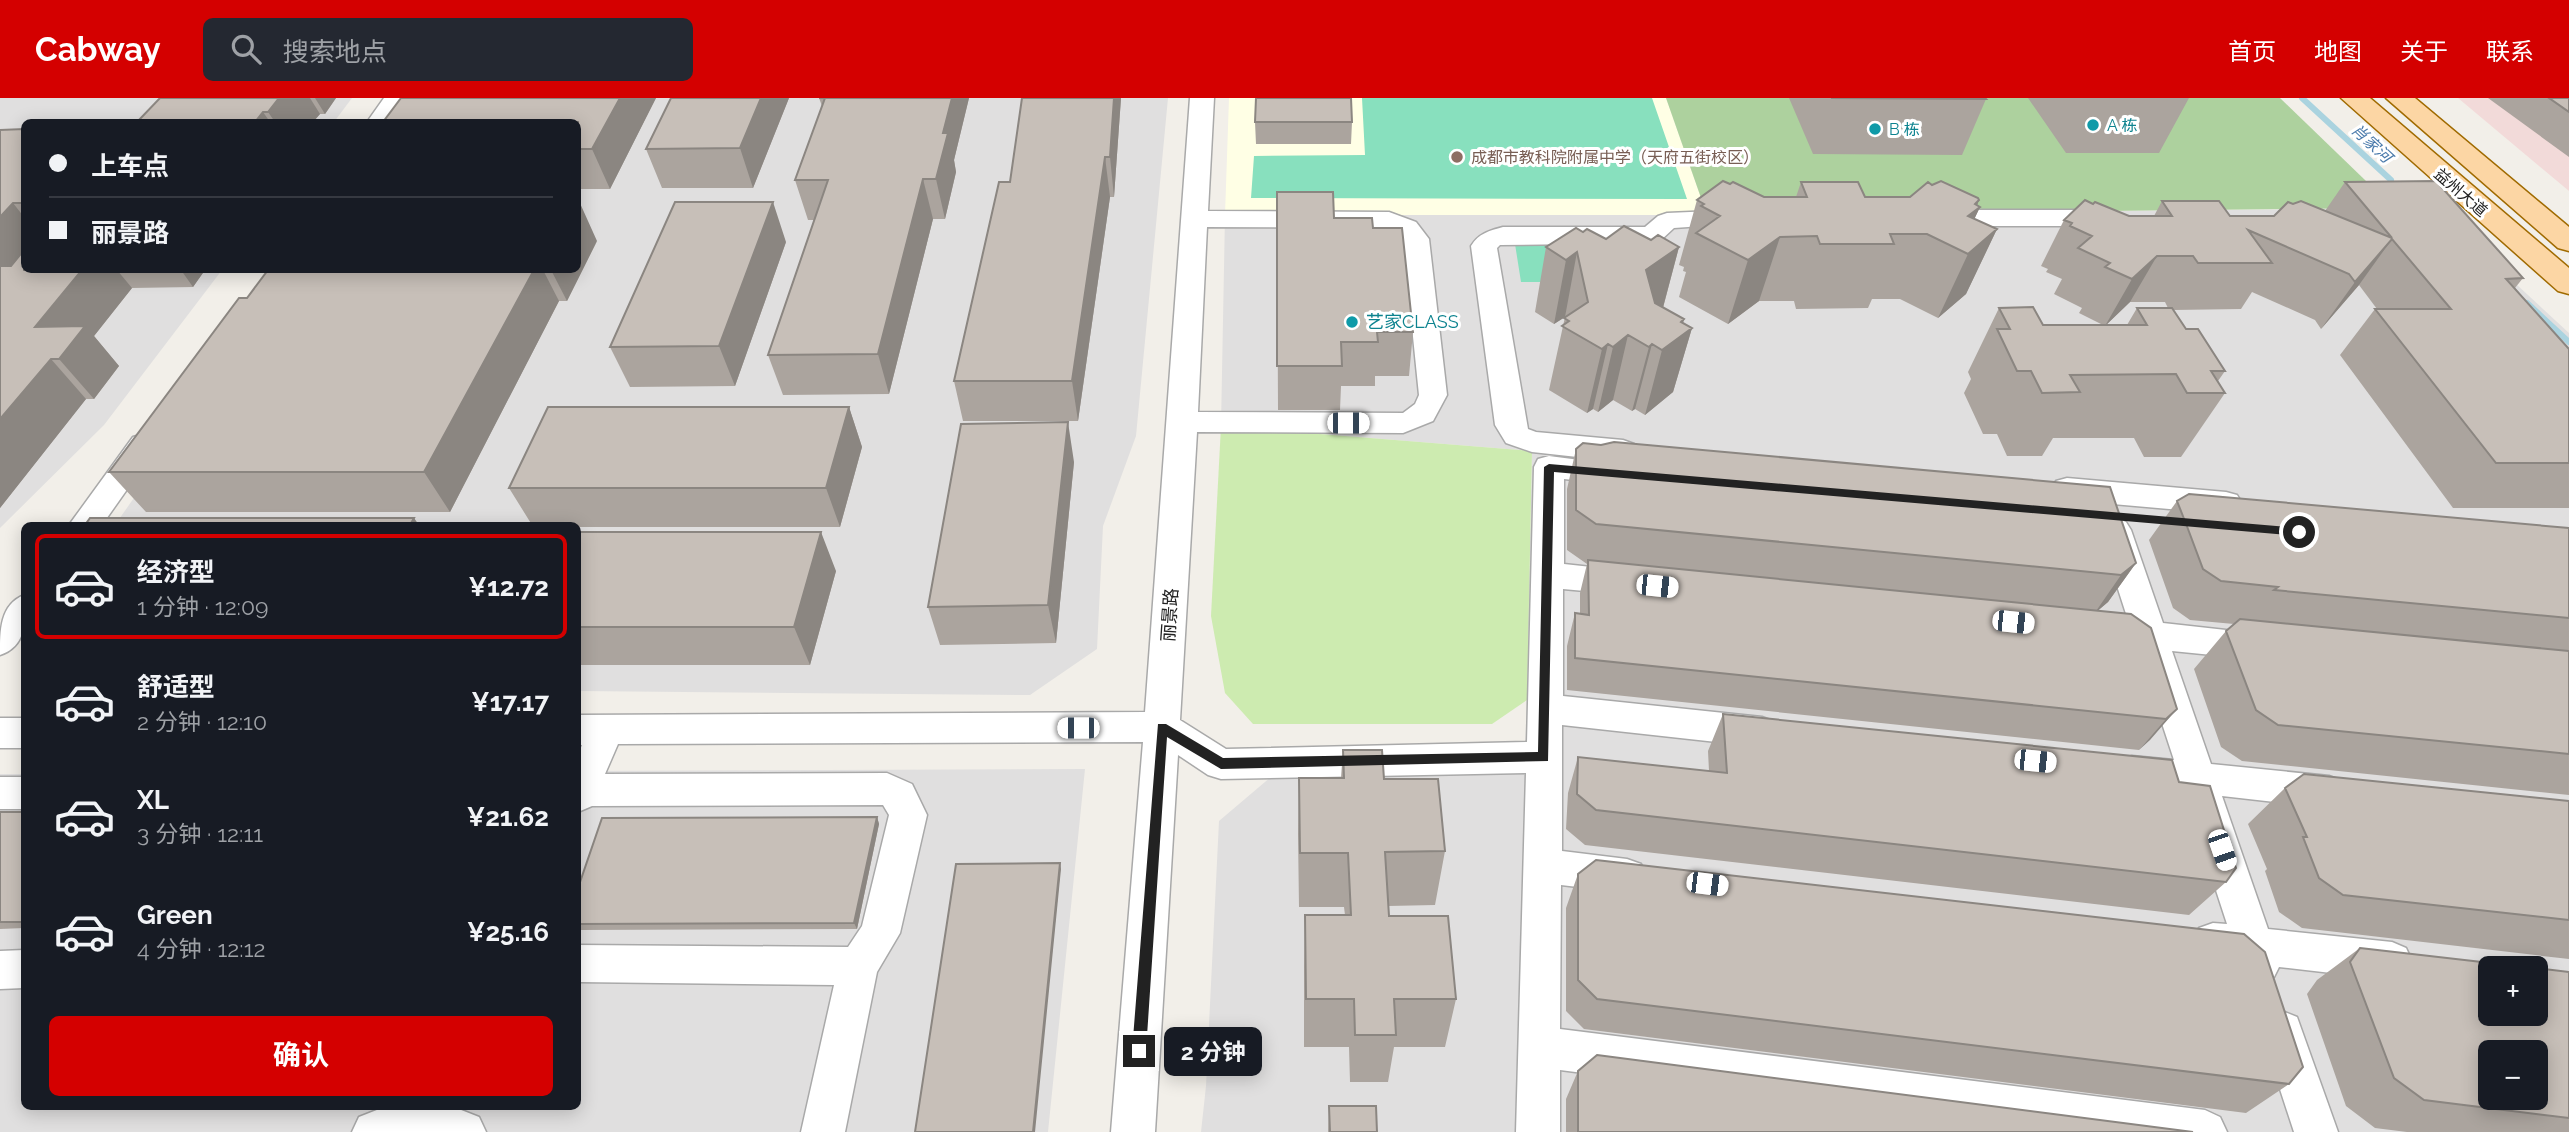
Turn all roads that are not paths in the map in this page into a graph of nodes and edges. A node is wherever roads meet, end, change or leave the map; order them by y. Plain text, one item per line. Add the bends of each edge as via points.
1 (396, 98) edge
2 (1202, 98) edge
3 (2354, 98) edge
4 (2399, 98) edge
5 (381, 119) edge
6 (1760, 218) edge
7 (1906, 218) edge
8 (2133, 218) edge
9 (1195, 219) junction
10 (2569, 242) edge
11 (2569, 284) edge
12 (1183, 422) junction
13 (158, 425) edge
14 (2110, 516) junction
15 (87, 522) edge
16 (1547, 575) junction
17 (1657, 586) edge
18 (21, 612) edge
19 (2082, 629) edge
20 (2151, 635) junction
21 (0, 642) edge
22 (2299, 650) edge
23 (1545, 709) junction
24 (1162, 727) junction
25 (592, 730) edge
26 (0, 733) edge
27 (21, 733) edge
28 (1795, 736) edge
29 (1544, 757) junction
30 (2101, 768) edge
31 (2198, 778) junction
32 (581, 779) edge
33 (581, 792) edge
34 (0, 793) edge
35 (21, 793) edge
36 (2363, 796) edge
37 (1542, 866) junction
38 (1665, 880) edge
39 (2172, 937) edge
40 (2254, 946) junction
41 (581, 964) edge
42 (2421, 965) edge
43 (858, 966) junction
44 (0, 970) edge
45 (21, 970) edge
46 (1539, 1046) junction
47 (443, 1119) edge
48 (374, 1132) edge
49 (823, 1132) edge
50 (1133, 1132) edge
51 (1538, 1132) edge
52 (2206, 1132) edge
53 (2316, 1132) edge

1 - 5 street
2 - 9 street, 丽景路
3 - 11 main road, 益州大道
4 - 10 main road, 益州大道
6 - 16 street via 1667,221 1651,235 1503,235 1484,246 1510,425 1517,436 1647,464 1549,467
7 - 8 street
9 - 12 street, 丽景路
9 - 12 street via 1389,220 1408,226 1416,239 1433,395 1421,417 1404,423
12 - 24 street, 丽景路
13 - 15 street
14 - 14 street via 2045,498 2243,516
14 - 20 street
16 - 17 street
16 - 23 street
18 - 21 street
19 - 20 street
20 - 22 street
20 - 31 street
23 - 28 street
23 - 29 street
24 - 25 street
24 - 29 street via 1221,764
24 - 50 street, 丽景路
25 - 32 street
26 - 27 street
29 - 37 street
30 - 31 street
31 - 36 street
31 - 40 street
33 - 43 street via 887,789 899,795 908,814 880,933
34 - 35 street
37 - 38 street
37 - 46 street
39 - 40 street
40 - 42 street
40 - 53 street
41 - 43 street
43 - 49 street
44 - 45 street
46 - 51 street
46 - 52 street
47 - 48 street via 402,1122

